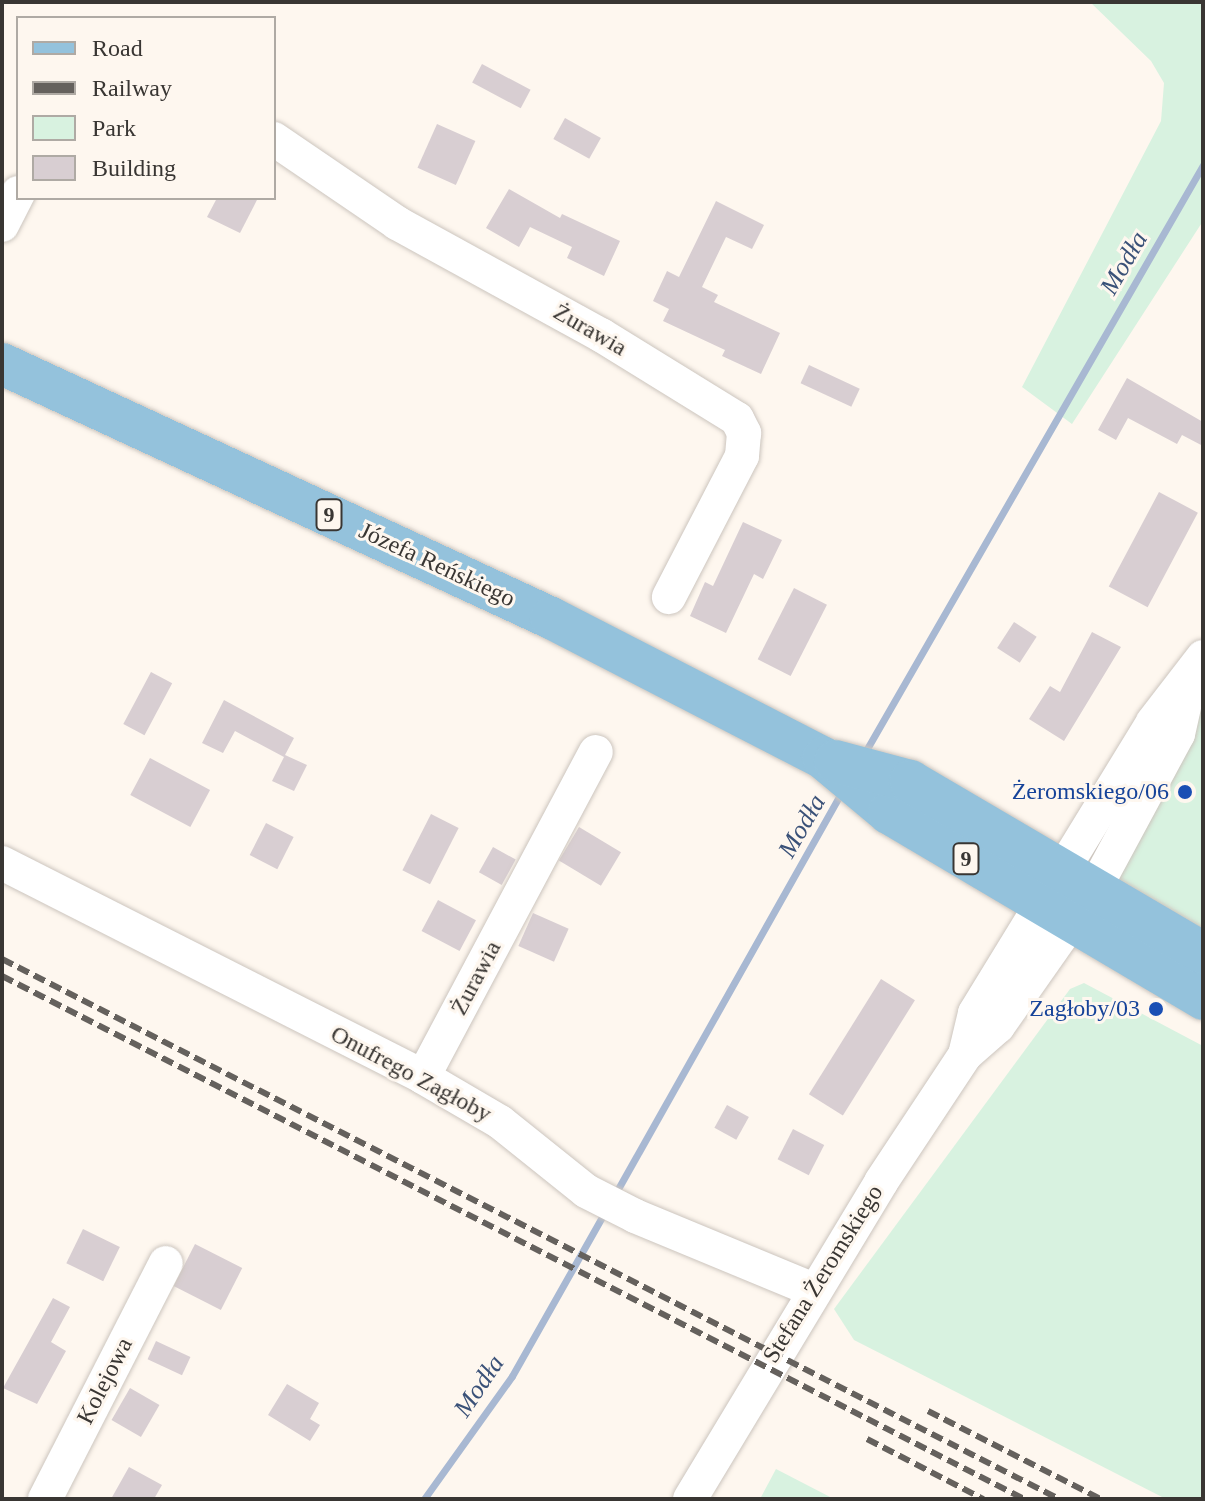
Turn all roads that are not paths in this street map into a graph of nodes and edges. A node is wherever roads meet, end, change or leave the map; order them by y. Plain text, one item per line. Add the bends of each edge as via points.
1 (276, 140) edge
2 (16, 197) edge
3 (2, 225) edge
4 (2, 364) edge
5 (669, 597) dead end
6 (1196, 669) edge
7 (596, 752) dead end
8 (2, 863) edge
9 (1069, 896) junction
10 (1203, 953) edge
11 (1203, 999) edge
12 (423, 1077) junction
13 (166, 1263) dead end
14 (814, 1290) junction
15 (45, 1499) edge
16 (690, 1499) edge

1 - 5 street, Żurawia via 397,223 601,335 737,419 744,433 742,456
2 - 3 street
4 - 9 main road, Józefa Reńskiego / 9 via 551,618 900,797
6 - 9 street, Stefana Żeromskiego via 1178,734
7 - 12 street, Żurawia
8 - 12 street, Onufrego Zagłoby
9 - 10 main road, 9
9 - 11 main road, 9
9 - 14 street, Stefana Żeromskiego via 975,1013 965,1055
12 - 14 street, Onufrego Zagłoby via 500,1122 586,1191
13 - 15 street, Kolejowa
14 - 16 street, Stefana Żeromskiego

